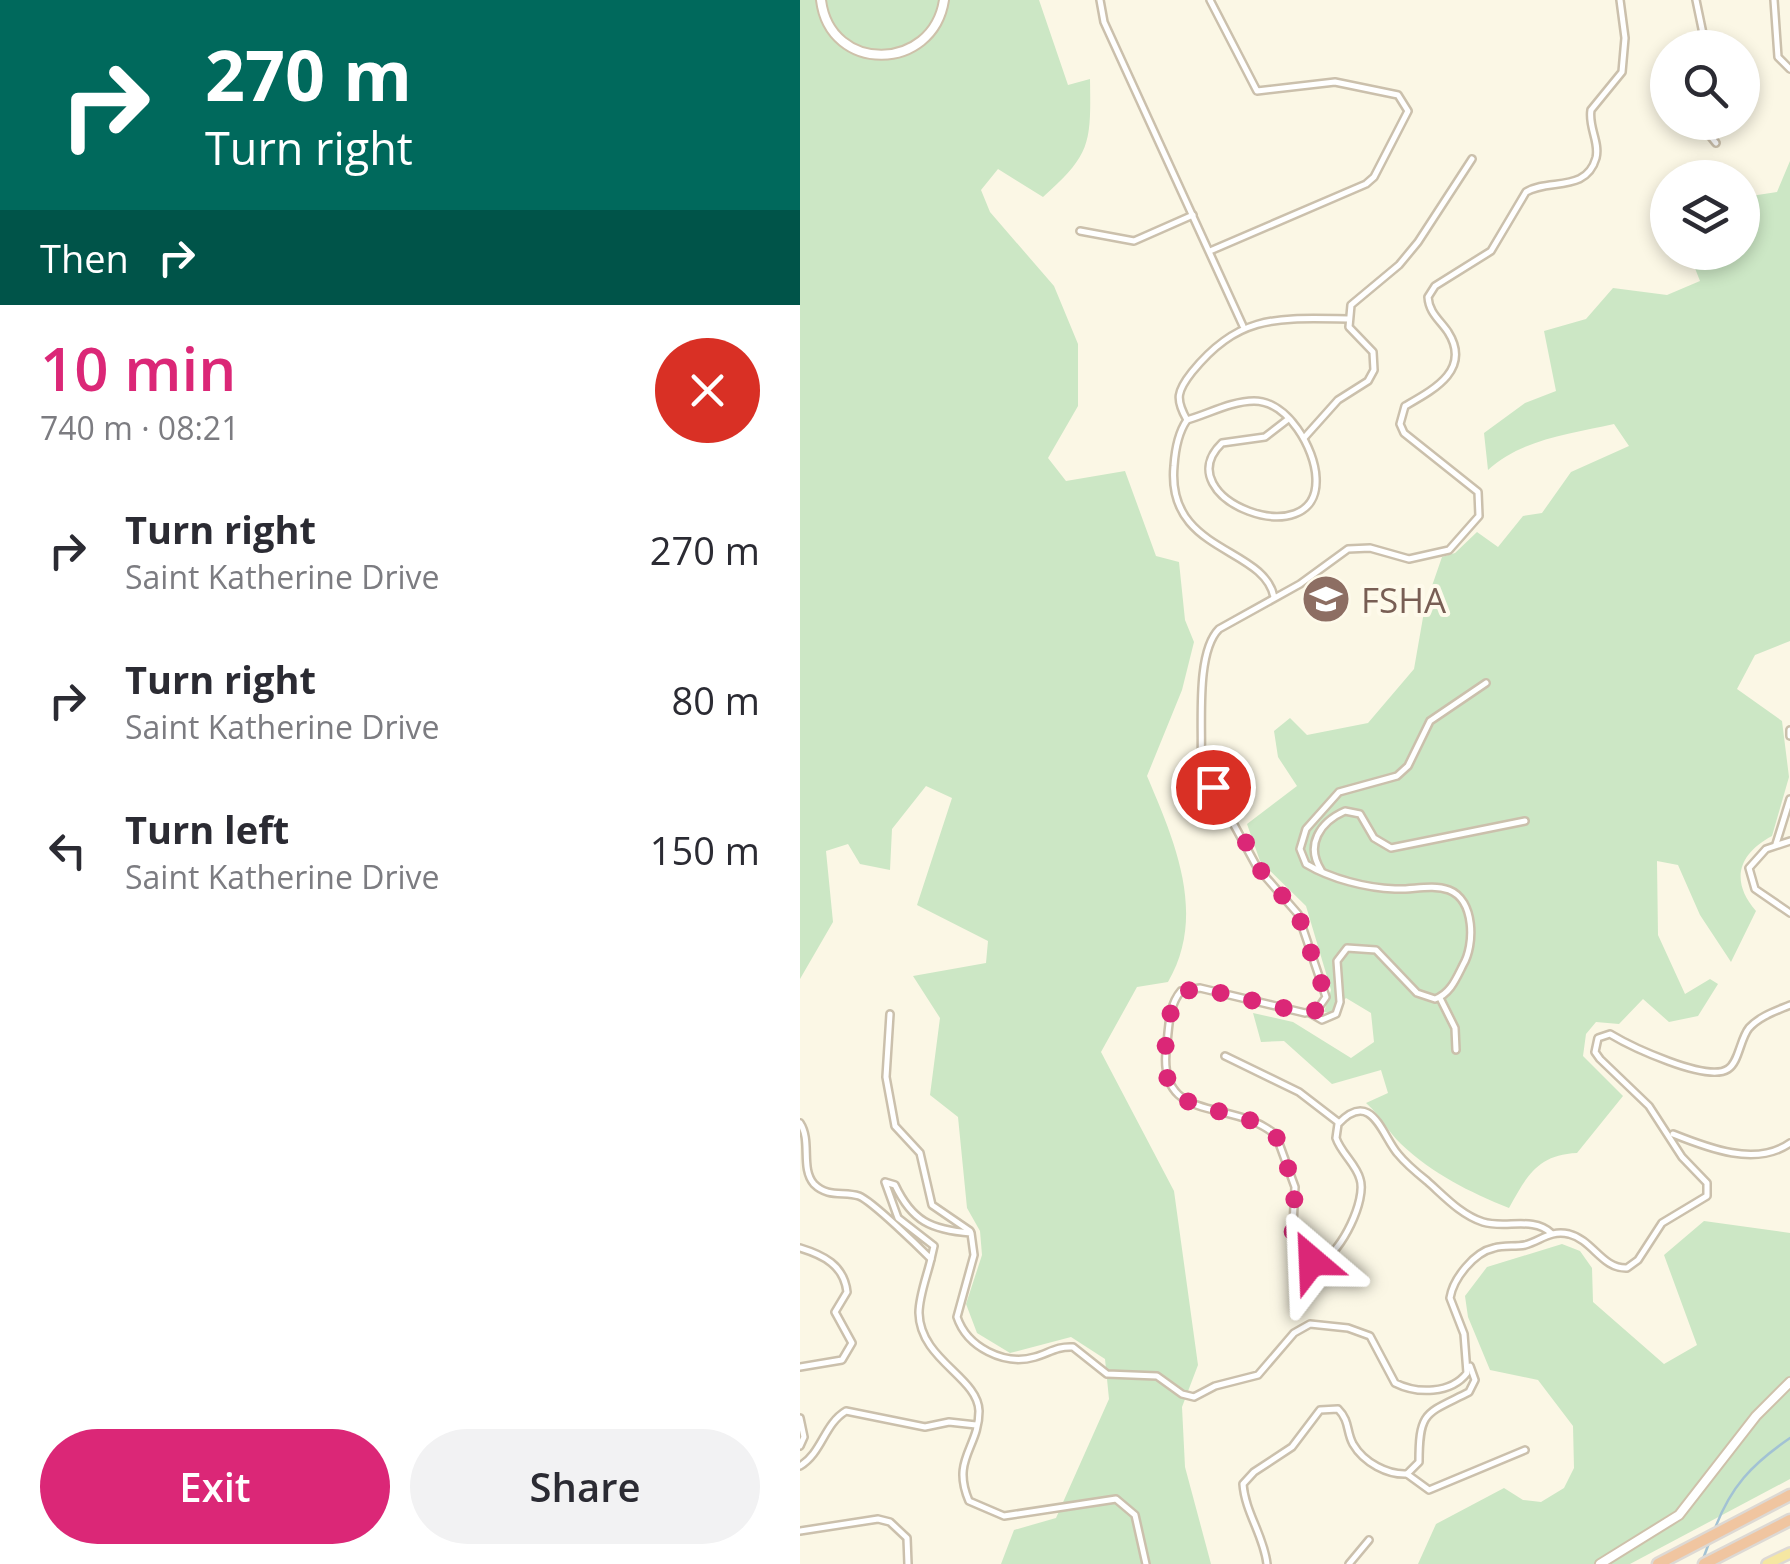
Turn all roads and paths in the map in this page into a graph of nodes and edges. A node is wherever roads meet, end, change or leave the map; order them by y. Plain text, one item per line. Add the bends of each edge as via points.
1 (822, 0) edge
2 (944, 0) edge
3 (1100, 0) edge
4 (1210, 0) edge
5 (1620, 0) edge
6 (1696, 0) edge
7 (1774, 0) edge
8 (1702, 30) edge
9 (1790, 70) edge
10 (1714, 140) edge
11 (1716, 143) dead end
12 (1472, 159) dead end
13 (1193, 215) junction
14 (1080, 231) dead end
15 (1210, 250) junction
16 (1348, 319) junction
17 (1244, 328) junction
18 (1187, 420) junction
19 (1287, 420) junction
20 (1304, 438) junction
21 (1274, 597) junction
22 (1486, 683) dead end
23 (1790, 799) edge
24 (1525, 821) dead end
25 (1790, 841) edge
26 (1776, 844) junction
27 (1323, 872) junction
28 (1790, 913) edge
29 (1440, 998) junction
30 (1790, 1005) edge
31 (1310, 1013) junction
32 (890, 1014) dead end
33 (1456, 1050) dead end
34 (1224, 1056) dead end
35 (1339, 1122) junction
36 (800, 1124) edge
37 (1670, 1132) junction
38 (1790, 1143) edge
39 (1551, 1232) junction
40 (971, 1233) junction
41 (800, 1248) edge
42 (931, 1259) junction
43 (1469, 1364) junction
44 (800, 1367) edge
45 (1790, 1382) edge
46 (800, 1418) edge
47 (976, 1425) junction
48 (800, 1446) edge
49 (1525, 1450) dead end
50 (800, 1466) edge
51 (1408, 1474) junction
52 (1790, 1495) edge
53 (1790, 1520) edge
54 (800, 1531) edge
55 (1369, 1540) dead end
56 (1790, 1553) edge
57 (908, 1564) edge
58 (1146, 1564) edge
59 (1267, 1564) edge
60 (1349, 1564) edge
61 (1600, 1564) edge
62 (1658, 1564) edge
63 (1704, 1564) edge
64 (1767, 1564) edge

1 - 2 street via 840,41 880,57 923,42
3 - 13 street via 1104,22
4 - 15 street via 1257,91 1348,82 1398,95 1408,112 1366,184
5 - 21 street via 1625,61 1618,82 1592,110 1592,167 1574,182 1526,192 1490,252 1428,297 1455,358 1439,387 1405,406 1400,424 1478,492 1478,516 1444,552 1407,560 1370,548 1348,549
6 - 8 street
7 - 9 street via 1778,57
10 - 11 street
12 - 16 street via 1418,242 1354,300
13 - 14 street via 1134,241
13 - 15 street
15 - 17 street
16 - 17 street
16 - 20 street via 1373,352 1374,370
17 - 18 street via 1216,342 1181,385 1178,401
18 - 19 street via 1251,401 1272,406
18 - 21 street via 1173,471 1184,516 1207,540 1266,578
19 - 20 street
19 - 20 street via 1265,437 1218,447 1210,470 1216,492 1272,517 1299,513 1316,486
21 - 31 street via 1210,639 1202,763 1257,866 1298,914 1326,992
22 - 27 street via 1430,721 1397,776 1344,789 1315,817 1302,835 1300,854
23 - 26 street
24 - 27 street via 1391,848 1374,838 1360,814 1345,811 1316,837 1314,857
25 - 26 street
26 - 28 street via 1753,860 1750,879 1764,898
27 - 29 street via 1376,887 1439,888 1460,897 1470,950
29 - 31 street via 1417,993 1376,950 1354,946 1337,961 1336,1014 1322,1020
29 - 33 street via 1455,1028
30 - 37 street via 1750,1028 1722,1072 1641,1052 1610,1034 1598,1038 1600,1059
31 - 35 street via 1200,988 1181,992 1172,1004 1164,1078 1183,1099 1276,1136 1295,1187 1292,1244 1312,1261 1335,1252 1362,1186 1336,1138
32 - 40 street via 886,1076 895,1126 920,1153 932,1205
34 - 35 street via 1299,1092
35 - 39 street via 1354,1113 1374,1117 1398,1155 1468,1216
36 - 42 street via 817,1186 860,1196
37 - 38 street via 1712,1148 1756,1154
37 - 39 street via 1682,1157 1707,1182 1708,1196 1662,1223 1633,1265 1612,1266 1582,1239
39 - 43 street via 1524,1245 1485,1251 1455,1282 1451,1306
40 - 42 street via 912,1215 894,1185 885,1182 898,1218 934,1246
40 - 43 street via 974,1255 957,1317 970,1340 1006,1358 1072,1347 1107,1374 1157,1376 1194,1397 1258,1375 1294,1333 1321,1324 1370,1336 1390,1378 1403,1387 1455,1385
41 - 44 street via 826,1256 845,1279 847,1292 835,1312 852,1343 842,1360
42 - 47 street via 920,1306 922,1330 932,1353 973,1394
43 - 51 street via 1475,1380 1470,1392 1430,1410 1419,1424 1419,1462
45 - 61 street via 1679,1515
46 - 48 street
47 - 50 street via 925,1427 846,1411
47 - 58 street via 960,1474 968,1501 1004,1516 1116,1499 1136,1515
49 - 51 street via 1429,1490
51 - 59 street via 1390,1475 1362,1454 1338,1409 1320,1410 1292,1447 1243,1484
52 - 62 highway
53 - 63 highway
54 - 57 street via 890,1522 907,1538
55 - 60 street
56 - 64 main road

